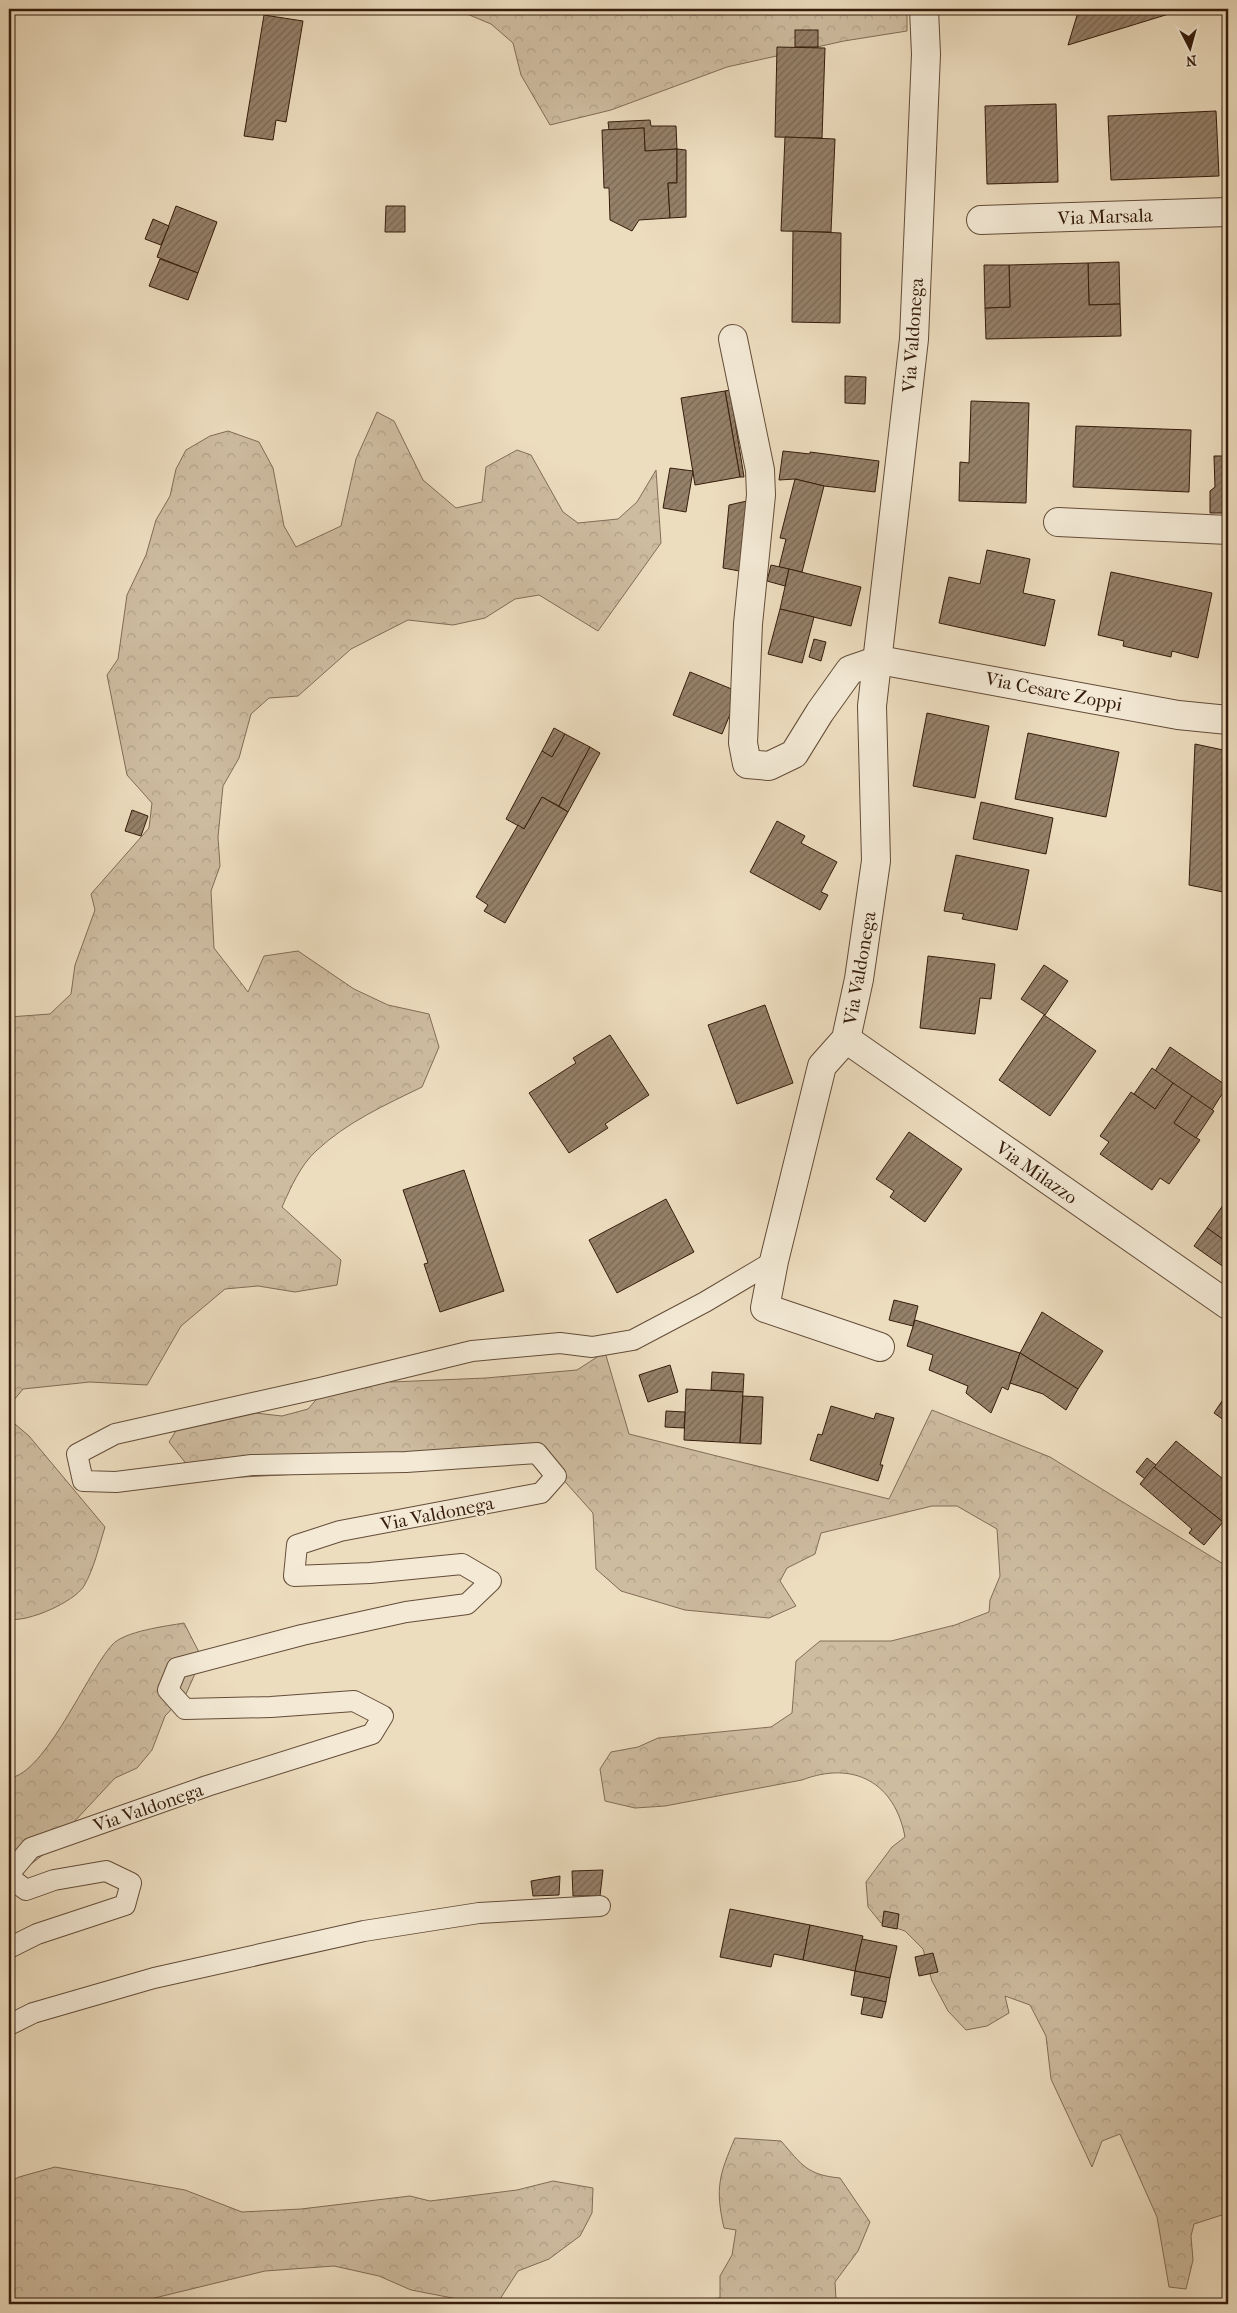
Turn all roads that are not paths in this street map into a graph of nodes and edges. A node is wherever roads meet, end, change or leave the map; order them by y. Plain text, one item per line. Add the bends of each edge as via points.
1 (924, 9) edge
2 (1228, 212) edge
3 (981, 220) dead end
4 (733, 339) dead end
5 (1058, 522) dead end
6 (1228, 530) edge
7 (879, 660) junction
8 (1228, 720) edge
9 (846, 1039) junction
10 (774, 1262) junction
11 (1228, 1305) edge
12 (880, 1347) dead end
13 (9, 1875) edge
14 (600, 1906) dead end
15 (9, 1948) edge
16 (9, 2024) edge

1 - 7 street, Via Valdonega via 926,54 914,339
2 - 3 street, Via Marsala
4 - 7 street via 760,470 761,495 748,624 743,743 748,764 769,766 794,754 850,670
5 - 6 street
7 - 8 street, Via Cesare Zoppi via 1178,715
7 - 9 street, Via Valdonega via 872,706 876,861 859,978
9 - 10 street, Via Valdonega via 822,1066
9 - 11 street, Via Milazzo
10 - 12 street, Via Valdonega via 765,1308
10 - 13 lane, Via Valdonega via 633,1340 592,1347 560,1342 472,1351 115,1434 77,1454 84,1481 116,1482 252,1465 406,1462 537,1453 556,1476 541,1493 340,1531 297,1545 294,1576 462,1564 491,1581 467,1604 406,1612 217,1656 177,1668 168,1690 184,1709 354,1701 383,1716 372,1734 206,1786 31,1848
13 - 15 lane, Via Valdonega via 26,1890 54,1880 106,1871 131,1883 125,1905 37,1934
14 - 16 lane via 479,1913 364,1931 154,1978 32,2013

